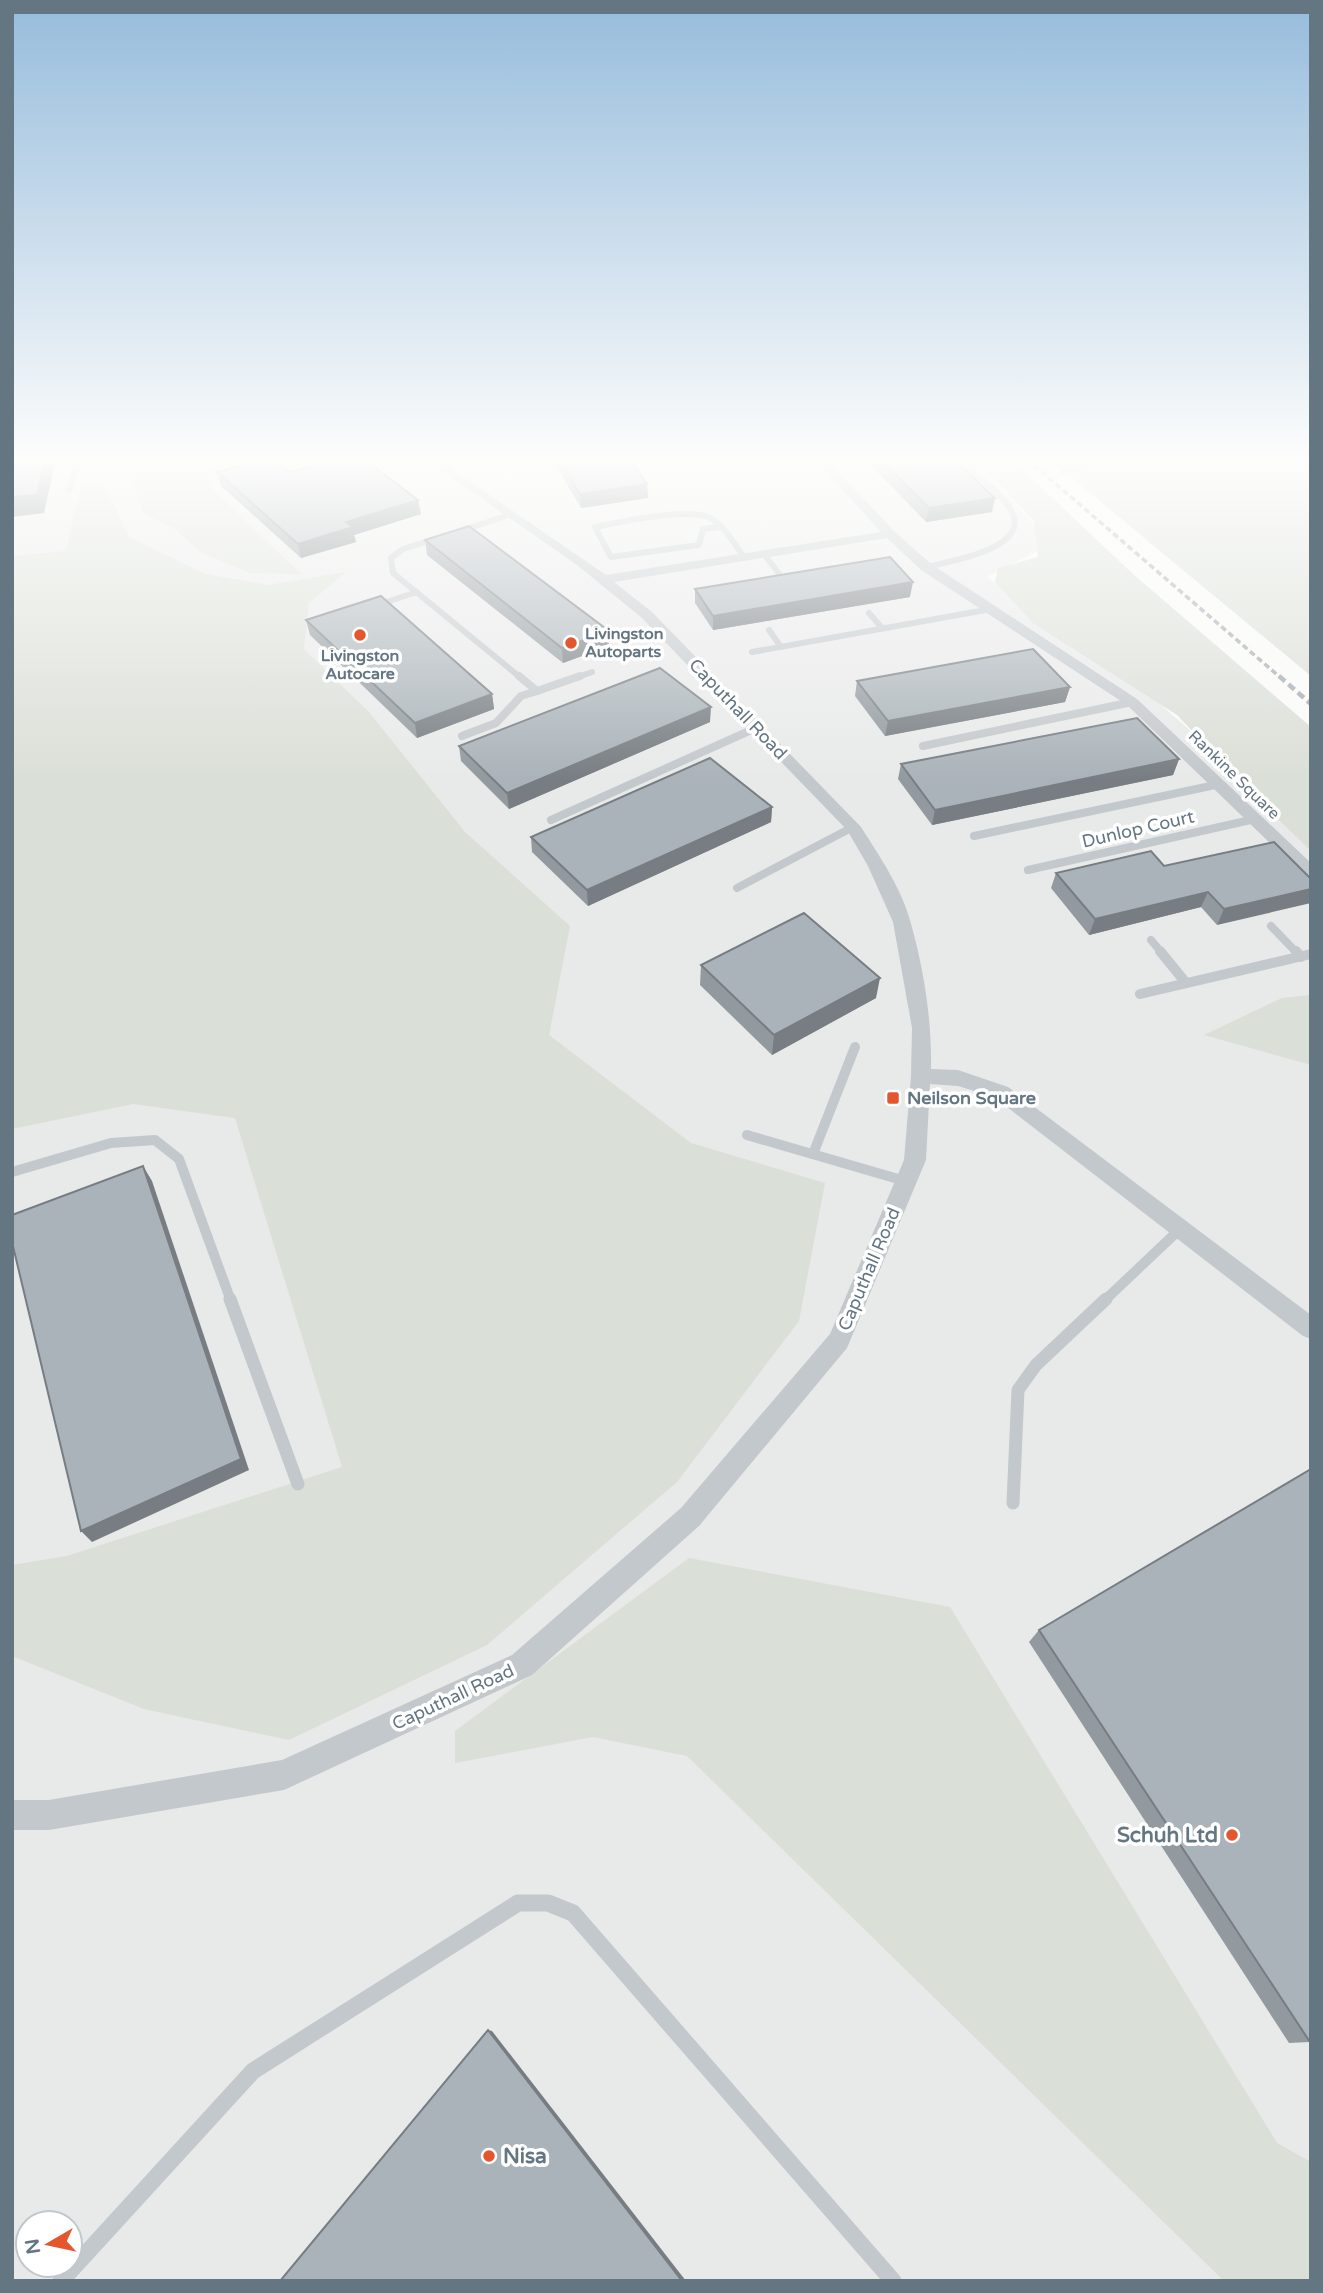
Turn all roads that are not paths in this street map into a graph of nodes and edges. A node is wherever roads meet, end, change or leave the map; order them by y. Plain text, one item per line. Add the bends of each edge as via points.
1 (392, 566) edge
2 (586, 566) edge
3 (687, 566) edge
4 (773, 566) edge
5 (930, 566) edge
6 (926, 567) joint
7 (796, 577) edge
8 (605, 579) junction
9 (783, 579) junction
10 (771, 581) edge
11 (417, 592) junction
12 (369, 607) edge
13 (991, 609) junction
14 (869, 613) dead end
15 (882, 628) junction
16 (769, 630) dead end
17 (781, 647) junction
18 (752, 652) dead end
19 (592, 672) dead end
20 (537, 691) junction
21 (1132, 702) junction
22 (758, 727) junction
23 (462, 736) dead end
24 (923, 746) dead end
25 (1220, 784) junction
26 (1255, 819) junction
27 (551, 820) dead end
28 (853, 827) junction
29 (974, 836) dead end
30 (1028, 870) dead end
31 (1311, 873) edge
32 (737, 888) dead end
33 (1271, 926) dead end
34 (1151, 940) dead end
35 (1306, 955) edge
36 (1186, 983) junction
37 (1140, 994) dead end
38 (855, 1047) dead end
39 (921, 1076) junction
40 (747, 1135) dead end
41 (813, 1154) junction
42 (12, 1172) edge
43 (905, 1181) junction
44 (1180, 1229) junction
45 (1311, 1329) edge
46 (298, 1484) dead end
47 (1013, 1503) dead end
48 (12, 1815) edge
49 (61, 2281) edge
50 (893, 2281) edge

1 - 11 lane via 393,573
2 - 8 street, Caputhall Road
3 - 8 street
4 - 9 lane
5 - 6 lane
6 - 13 street, Rankine Square
7 - 9 lane
8 - 22 street, Caputhall Road
9 - 10 lane
11 - 12 lane
11 - 20 lane
13 - 15 lane
13 - 21 street, Rankine Square
14 - 15 lane
15 - 17 lane
16 - 17 lane
17 - 18 lane
19 - 20 lane
20 - 23 lane via 521,696 496,723
21 - 24 lane
21 - 25 street, Rankine Square
22 - 27 lane
22 - 28 street, Caputhall Road
25 - 26 street, Rankine Square
25 - 29 lane
26 - 30 lane, Dunlop Court
26 - 31 street, Rankine Square
28 - 32 lane
28 - 39 street, Caputhall Road via 902,922 922,1028
33 - 35 lane
34 - 36 lane
35 - 36 lane
36 - 37 lane
38 - 41 lane
39 - 43 street, Caputhall Road via 915,1160
39 - 44 street via 958,1078 1001,1091
40 - 41 lane
41 - 43 lane
42 - 46 lane via 111,1143 155,1140 179,1159
43 - 48 street, Caputhall Road via 839,1341 690,1517 522,1665 284,1775 49,1815
44 - 45 street
44 - 47 lane via 1036,1365 1018,1390
49 - 50 lane via 253,2071 518,1903 548,1903 573,1913

